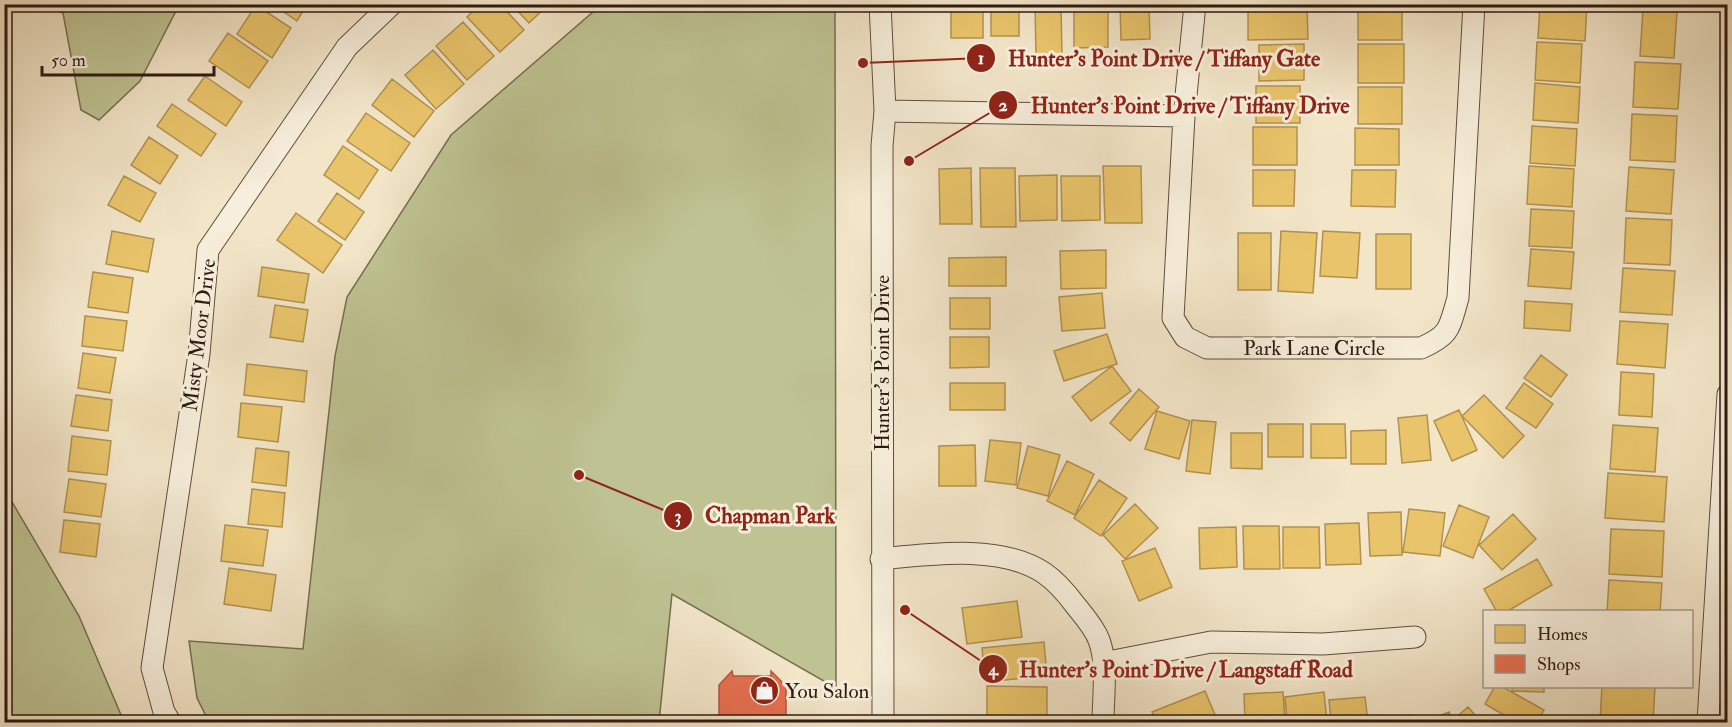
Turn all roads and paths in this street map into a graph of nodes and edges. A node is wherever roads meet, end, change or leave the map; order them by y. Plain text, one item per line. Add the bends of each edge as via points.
1 (392, 4) edge
2 (880, 4) edge
3 (1195, 4) edge
4 (1474, 4) edge
5 (885, 111) junction
6 (1184, 116) junction
7 (1728, 394) edge
8 (881, 559) junction
9 (1415, 637) dead end
10 (1103, 663) junction
11 (170, 723) edge
12 (883, 723) edge
13 (1103, 723) edge
14 (1708, 723) edge

1 - 11 street, Misty Moor Drive via 347,47 208,250 199,354 152,668
2 - 5 street, Hunter's Point Drive
3 - 6 street, Park Lane Circle
4 - 6 street, Park Lane Circle via 1458,298 1442,339 1421,348 1207,348 1185,337 1173,318
5 - 6 street
5 - 8 street, Hunter's Point Drive
7 - 14 street
8 - 10 street via 984,554 1015,560 1044,572 1090,623 1099,640
8 - 12 street, Hunter's Point Drive
9 - 10 street via 1323,644 1211,642
10 - 13 street

